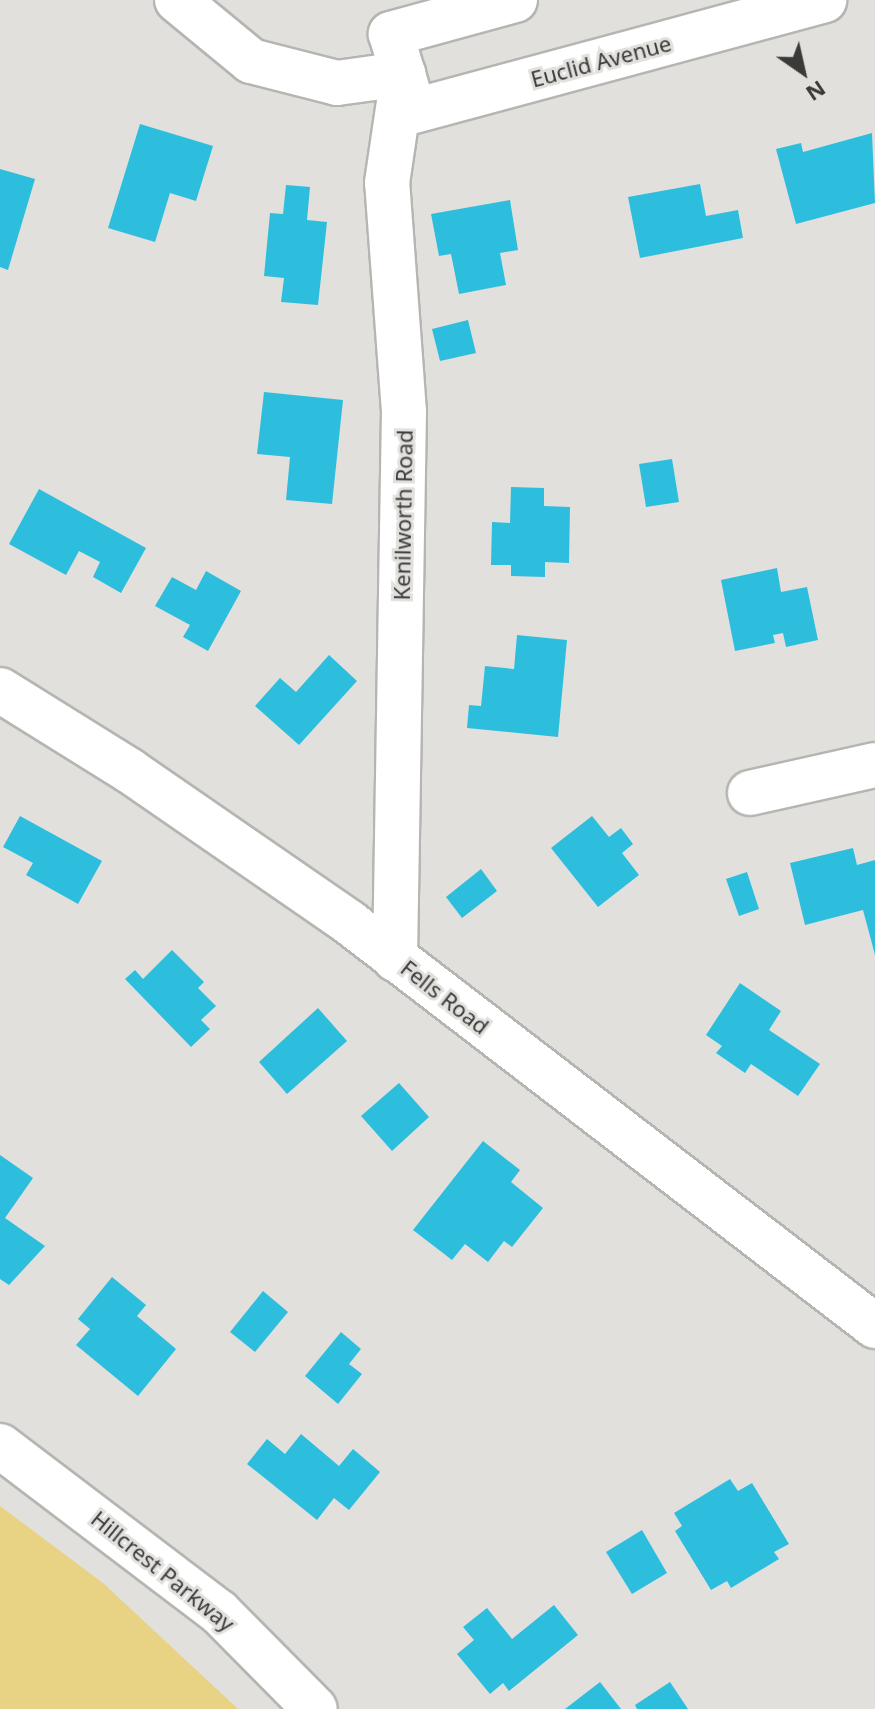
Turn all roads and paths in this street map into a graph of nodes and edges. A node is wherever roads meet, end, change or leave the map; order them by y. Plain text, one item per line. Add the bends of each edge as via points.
1 (177, 0) edge
2 (515, 0) edge
3 (824, 0) edge
4 (403, 74) junction
5 (0, 690) edge
6 (875, 765) edge
7 (750, 793) dead end
8 (395, 959) junction
9 (875, 1326) edge
10 (0, 1446) edge
11 (315, 1709) edge

1 - 4 street via 251,61 337,83
2 - 4 street, Euclid Avenue via 391,34
3 - 4 street, Euclid Avenue via 414,111
4 - 8 street, Kenilworth Road via 387,183 404,412
5 - 8 street, Fells Road via 130,771
6 - 7 street
8 - 9 street, Fells Road
10 - 11 street, Hillcrest Parkway via 219,1612

